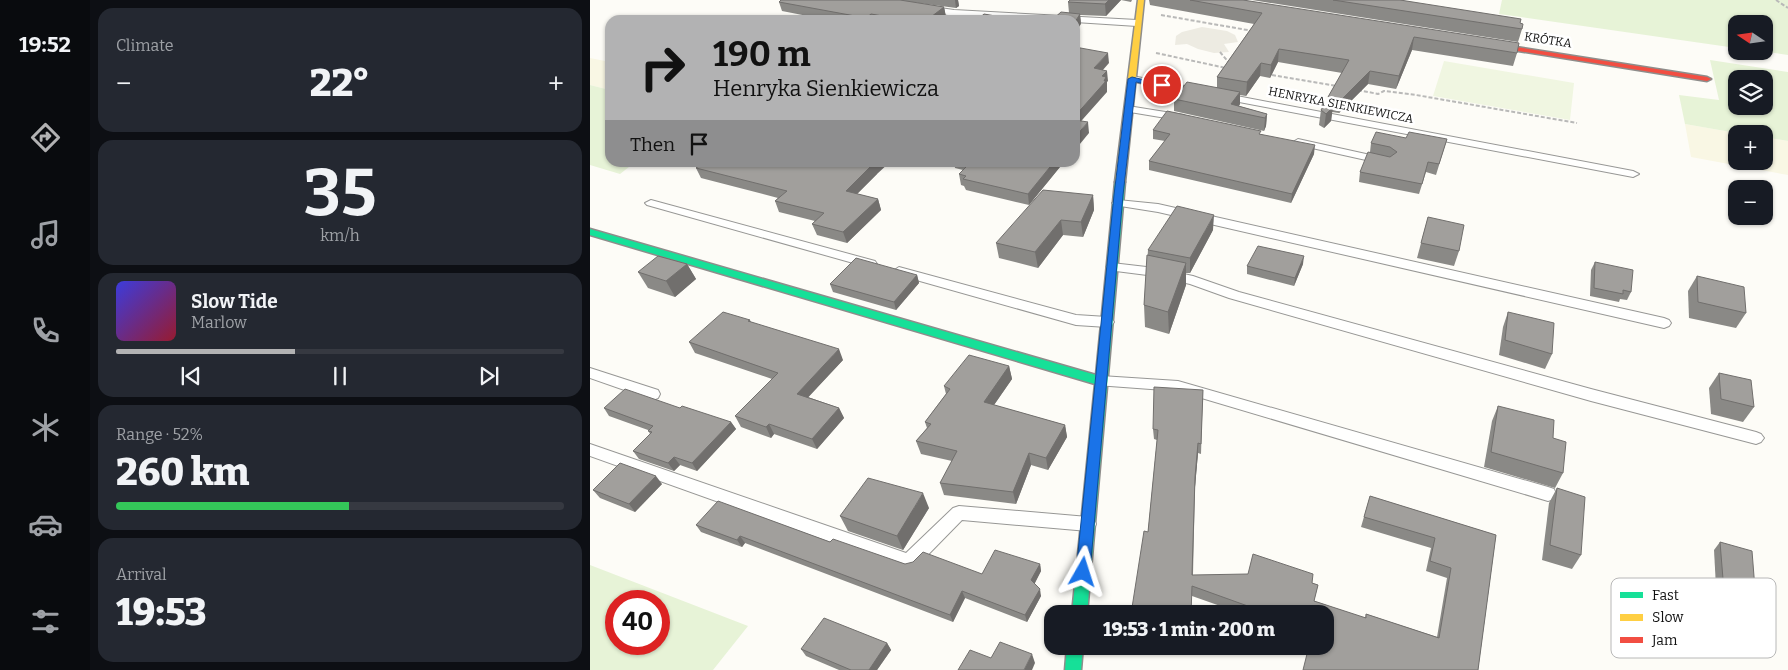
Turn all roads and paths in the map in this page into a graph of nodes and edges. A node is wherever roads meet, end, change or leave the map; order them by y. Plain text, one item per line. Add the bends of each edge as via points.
1 (1141, 0) edge
2 (1776, 0) edge
3 (918, 8) edge
4 (1788, 8) edge
5 (1158, 14) dead end
6 (991, 15) edge
7 (1080, 20) edge
8 (1137, 23) junction
9 (1248, 38) edge
10 (1469, 41) edge
11 (1220, 52) dead end
12 (1154, 53) dead end
13 (1235, 57) edge
14 (1229, 65) junction
15 (1232, 68) edge
16 (1272, 75) edge
17 (1132, 79) junction
18 (1707, 79) dead end
19 (1339, 87) edge
20 (1349, 88) edge
21 (1128, 110) junction
22 (1192, 120) edge
23 (1577, 123) dead end
24 (1287, 140) edge
25 (1388, 162) edge
26 (1633, 174) dead end
27 (651, 203) dead end
28 (1118, 203) junction
29 (590, 232) edge
30 (1112, 267) junction
31 (1107, 322) junction
32 (1664, 323) dead end
33 (590, 372) edge
34 (1101, 381) junction
35 (654, 394) dead end
36 (1756, 438) dead end
37 (590, 450) edge
38 (1548, 494) dead end
39 (1088, 524) junction
40 (1080, 605) edge
41 (1075, 655) edge
42 (1073, 670) edge

1 - 8 street
2 - 4 path
3 - 6 lane
5 - 9 path via 1253,31
7 - 8 lane
8 - 17 street
10 - 18 street, KRÓTKA
11 - 14 path
12 - 14 path via 1227,68
13 - 14 path
14 - 15 path
16 - 19 path
17 - 21 street
17 - 26 lane, HENRYKA SIENKIEWICZA
20 - 23 path via 1378,94 1384,91 1416,95
21 - 22 lane
21 - 28 street
24 - 25 lane
27 - 31 lane via 1076,320
28 - 30 street
28 - 32 lane via 1158,208
29 - 34 street
30 - 31 street
30 - 36 lane via 1194,280 1234,296 1590,396
31 - 34 street
33 - 35 lane
34 - 38 lane via 1178,386
34 - 39 street
37 - 39 lane via 909,562 959,513
39 - 40 street
41 - 42 street

